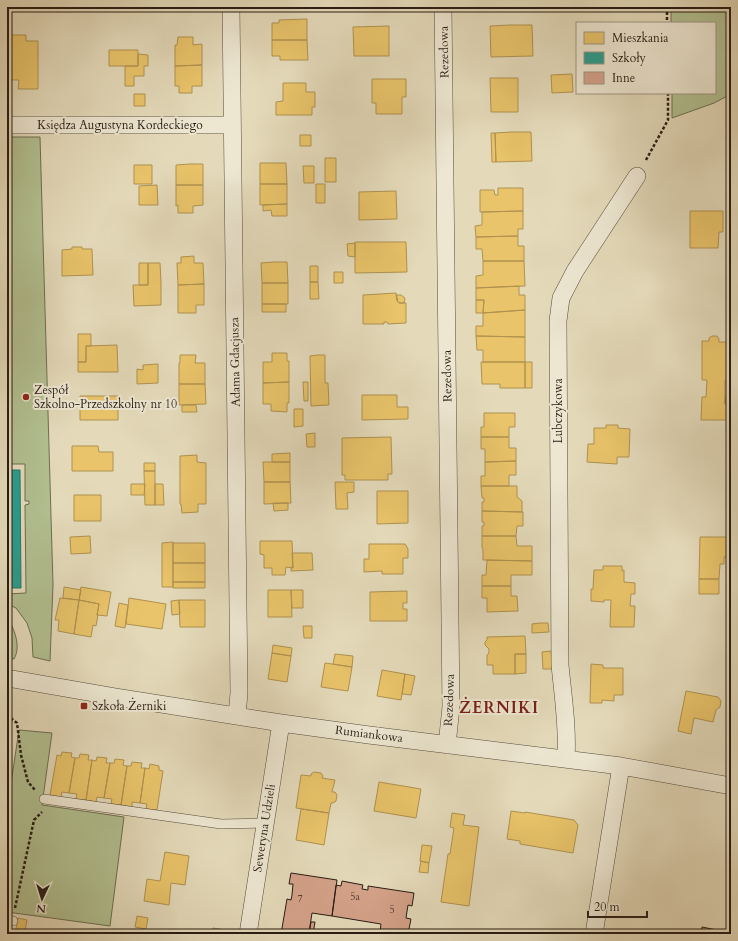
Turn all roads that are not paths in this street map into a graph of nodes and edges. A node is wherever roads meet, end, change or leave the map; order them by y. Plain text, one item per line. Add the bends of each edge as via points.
1 (231, 7) edge
2 (444, 7) edge
3 (7, 125) edge
4 (232, 125) junction
5 (637, 176) road end
6 (7, 678) edge
7 (237, 716) junction
8 (281, 723) junction
9 (447, 745) junction
10 (566, 759) junction
11 (621, 766) junction
12 (731, 786) edge
13 (44, 799) road end
14 (265, 823) junction
15 (248, 934) edge
16 (594, 934) edge

1 - 4 street, Adama Gdacjusza
2 - 9 street, Rezedowa via 451,707
3 - 4 street, Księdza Augustyna Kordeckiego
4 - 7 street, Adama Gdacjusza via 239,693
5 - 10 street, Lubczykowa via 575,271 561,298 558,321 560,665 566,721
6 - 7 street, Rumiankowa
7 - 8 street, Rumiankowa
8 - 9 street, Rumiankowa
8 - 14 street, Seweryna Udzieli
9 - 10 street, Rumiankowa
10 - 11 street, Rumiankowa
11 - 12 street, Rumiankowa
11 - 16 street
13 - 14 lane via 221,824
14 - 15 street, Seweryna Udzieli

